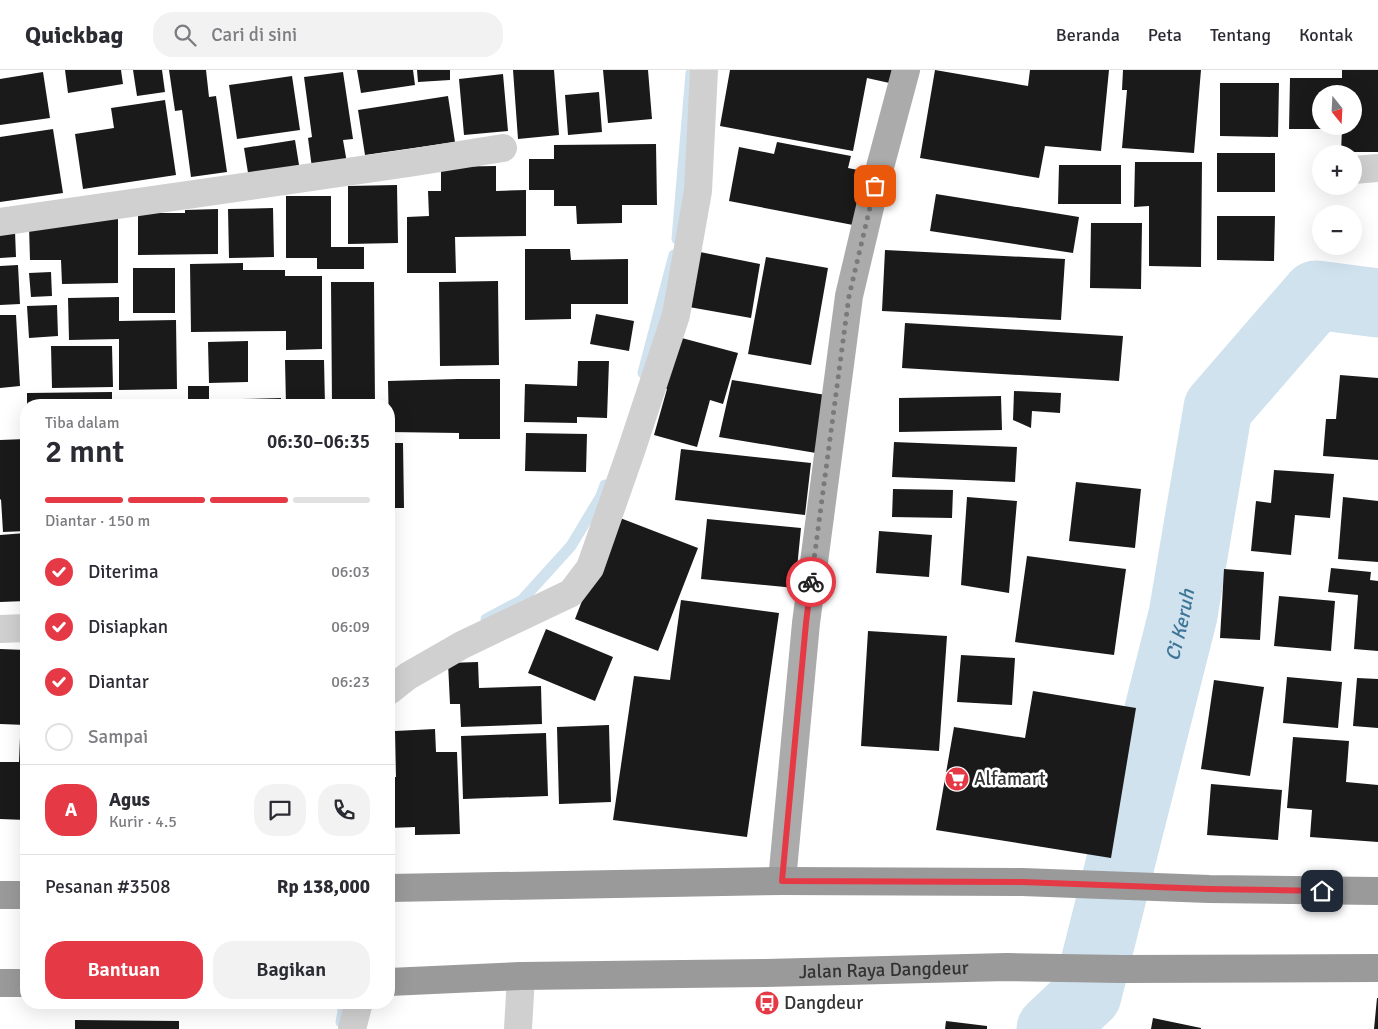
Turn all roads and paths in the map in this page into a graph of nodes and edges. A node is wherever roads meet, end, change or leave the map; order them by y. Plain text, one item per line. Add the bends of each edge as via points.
1 (704, 70) edge
2 (906, 70) edge
3 (502, 148) dead end
4 (1378, 168) edge
5 (1362, 169) edge
6 (0, 222) edge
7 (20, 628) edge
8 (0, 629) edge
9 (395, 686) edge
10 (782, 881) junction
11 (395, 888) edge
12 (1378, 891) edge
13 (0, 895) edge
14 (20, 895) edge
15 (1378, 968) edge
16 (521, 976) junction
17 (395, 982) edge
18 (0, 983) edge
19 (20, 983) edge
20 (357, 1009) edge
21 (352, 1029) edge
22 (518, 1029) edge

1 - 9 street via 698,191 676,315 590,568 570,593 454,650
2 - 10 main road via 849,296 806,623
3 - 6 street
4 - 5 street
7 - 8 street
10 - 11 highway
10 - 12 highway via 1022,882
13 - 14 highway
15 - 16 highway, Jalan Raya Dangdeur via 1007,967
16 - 17 highway, Jalan Raya Dangdeur
16 - 22 street
18 - 19 highway
20 - 21 street

